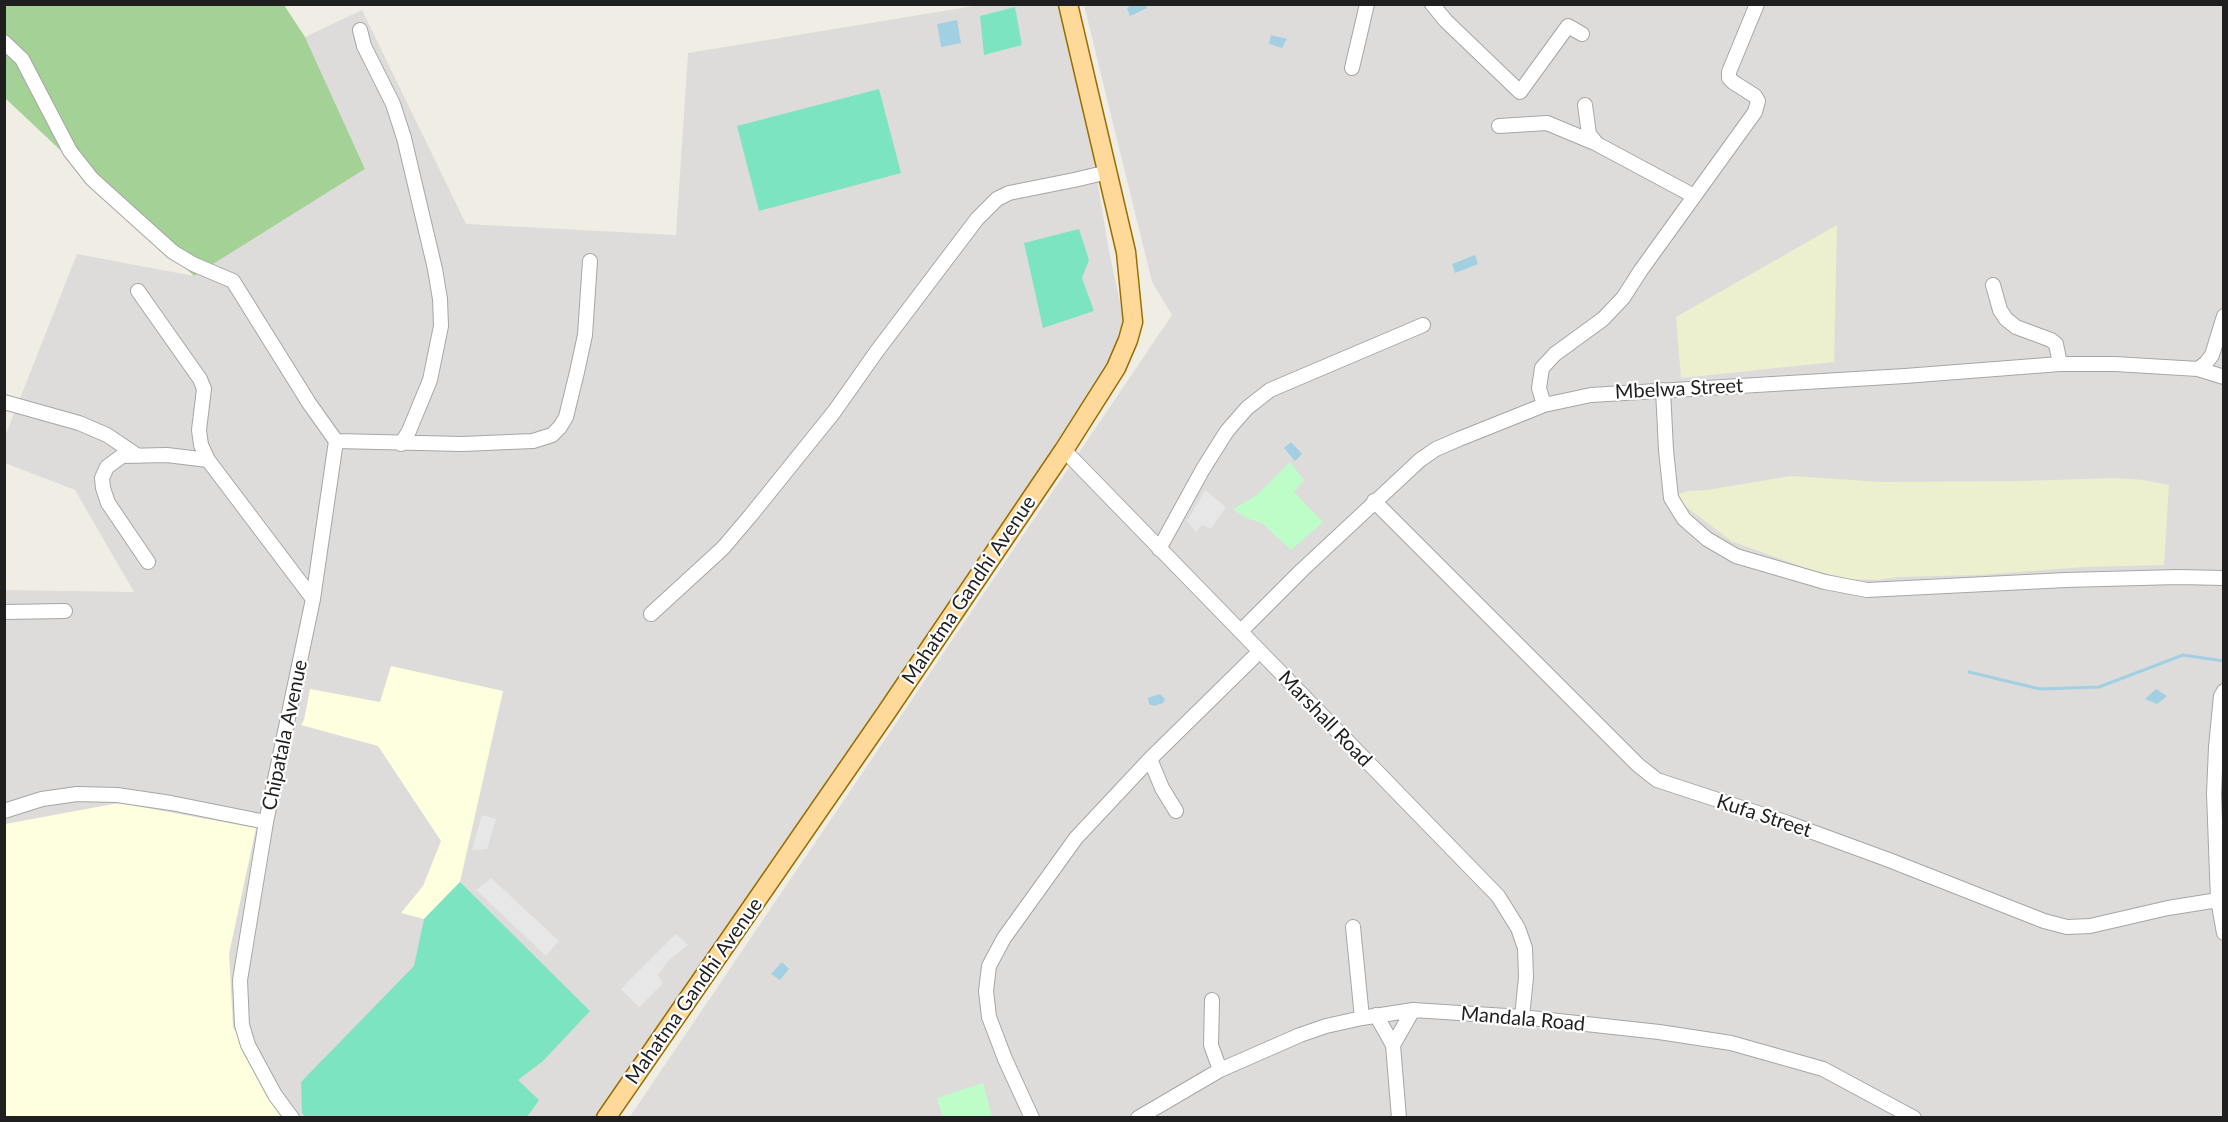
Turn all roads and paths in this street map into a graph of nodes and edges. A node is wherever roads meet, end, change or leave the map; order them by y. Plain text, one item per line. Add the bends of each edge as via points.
1 (1068, 4) edge
2 (1367, 4) edge
3 (1432, 4) edge
4 (1758, 4) edge
5 (360, 30) dead end
6 (1582, 34) dead end
7 (4, 42) edge
8 (1352, 68) dead end
9 (1585, 105) dead end
10 (1499, 126) dead end
11 (1597, 144) junction
12 (1108, 172) junction
13 (1694, 196) junction
14 (590, 261) dead end
15 (1993, 285) dead end
16 (138, 291) dead end
17 (2223, 316) edge
18 (1423, 325) dead end
19 (2060, 364) junction
20 (2198, 369) junction
21 (2223, 377) edge
22 (1663, 390) junction
23 (4, 402) edge
24 (1544, 405) junction
25 (336, 441) junction
26 (402, 444) junction
27 (1064, 450) junction
28 (138, 456) junction
29 (208, 460) junction
30 (1374, 501) junction
31 (1159, 549) junction
32 (148, 562) dead end
33 (2223, 578) edge
34 (313, 599) junction
35 (65, 611) dead end
36 (4, 612) edge
37 (651, 614) dead end
38 (1241, 632) junction
39 (1259, 652) junction
40 (2223, 691) edge
41 (1150, 759) junction
42 (2219, 794) edge
43 (4, 811) edge
44 (1176, 811) dead end
45 (266, 822) junction
46 (2218, 900) junction
47 (1353, 927) dead end
48 (2223, 933) edge
49 (1212, 1000) dead end
50 (1413, 1010) junction
51 (1369, 1017) junction
52 (1522, 1017) junction
53 (1393, 1045) junction
54 (1221, 1070) junction
55 (292, 1118) edge
56 (606, 1118) edge
57 (1032, 1118) edge
58 (1138, 1118) edge
59 (1399, 1118) edge
60 (1914, 1118) edge

1 - 12 main road, Mahatma Gandhi Avenue
2 - 8 street
3 - 6 street via 1520,92 1568,26
4 - 13 street via 1729,72 1733,82 1755,96 1755,112
5 - 26 street via 404,138 440,299 441,326 430,380
7 - 25 street via 22,59 70,151 92,179 173,252 233,281
9 - 11 street via 1589,134
10 - 11 street via 1547,123
11 - 13 street
12 - 27 main road, Mahatma Gandhi Avenue via 1126,252 1133,322 1116,368
12 - 37 street via 997,199 944,261 785,474 723,548
13 - 24 street via 1623,298 1542,368 1539,388
14 - 26 street via 585,335 577,372 566,417 552,435 533,441
15 - 19 street via 2006,319 2056,344
16 - 29 street via 204,388 199,430
17 - 20 street via 2212,355
18 - 31 street via 1270,390 1247,408 1203,469
19 - 20 street, Mbelwa Street
19 - 22 street, Mbelwa Street
20 - 21 street, Mbelwa Street
22 - 24 street, Mbelwa Street via 1591,395
22 - 33 street via 1671,498 1684,519 1736,556 1867,590 2111,578
23 - 28 street via 79,423 107,435
24 - 30 street, Mbelwa Street via 1436,449
25 - 26 street
25 - 34 street, Chipatala Avenue
27 - 31 street, Marshall Road
27 - 56 main road, Mahatma Gandhi Avenue
28 - 29 street
28 - 32 street via 114,460 105,473 103,488 119,522
29 - 34 street
30 - 38 street, Mbelwa Street
30 - 46 street, Kufa Street via 1657,780 1788,823 2067,927 2090,926
31 - 38 street, Marshall Road
34 - 45 street, Chipatala Avenue
35 - 36 street
38 - 39 street, Marshall Road
39 - 41 street
39 - 52 street, Marshall Road via 1498,897 1518,928 1525,948
40 - 42 street via 2217,736
41 - 44 street
41 - 57 street via 1076,838 1004,938 989,966 989,1017
42 - 46 street
43 - 45 street via 77,794 117,795
45 - 55 street, Chipatala Avenue via 242,956 240,1003 242,1025 257,1063
46 - 48 street
47 - 51 street
49 - 54 street via 1211,1045
50 - 51 street, Mandala Road
50 - 52 street, Mandala Road
50 - 53 street
51 - 53 street
51 - 54 street, Mandala Road via 1300,1035
52 - 60 street, Mandala Road via 1731,1043 1823,1070
53 - 59 street
54 - 58 street, Mandala Road

